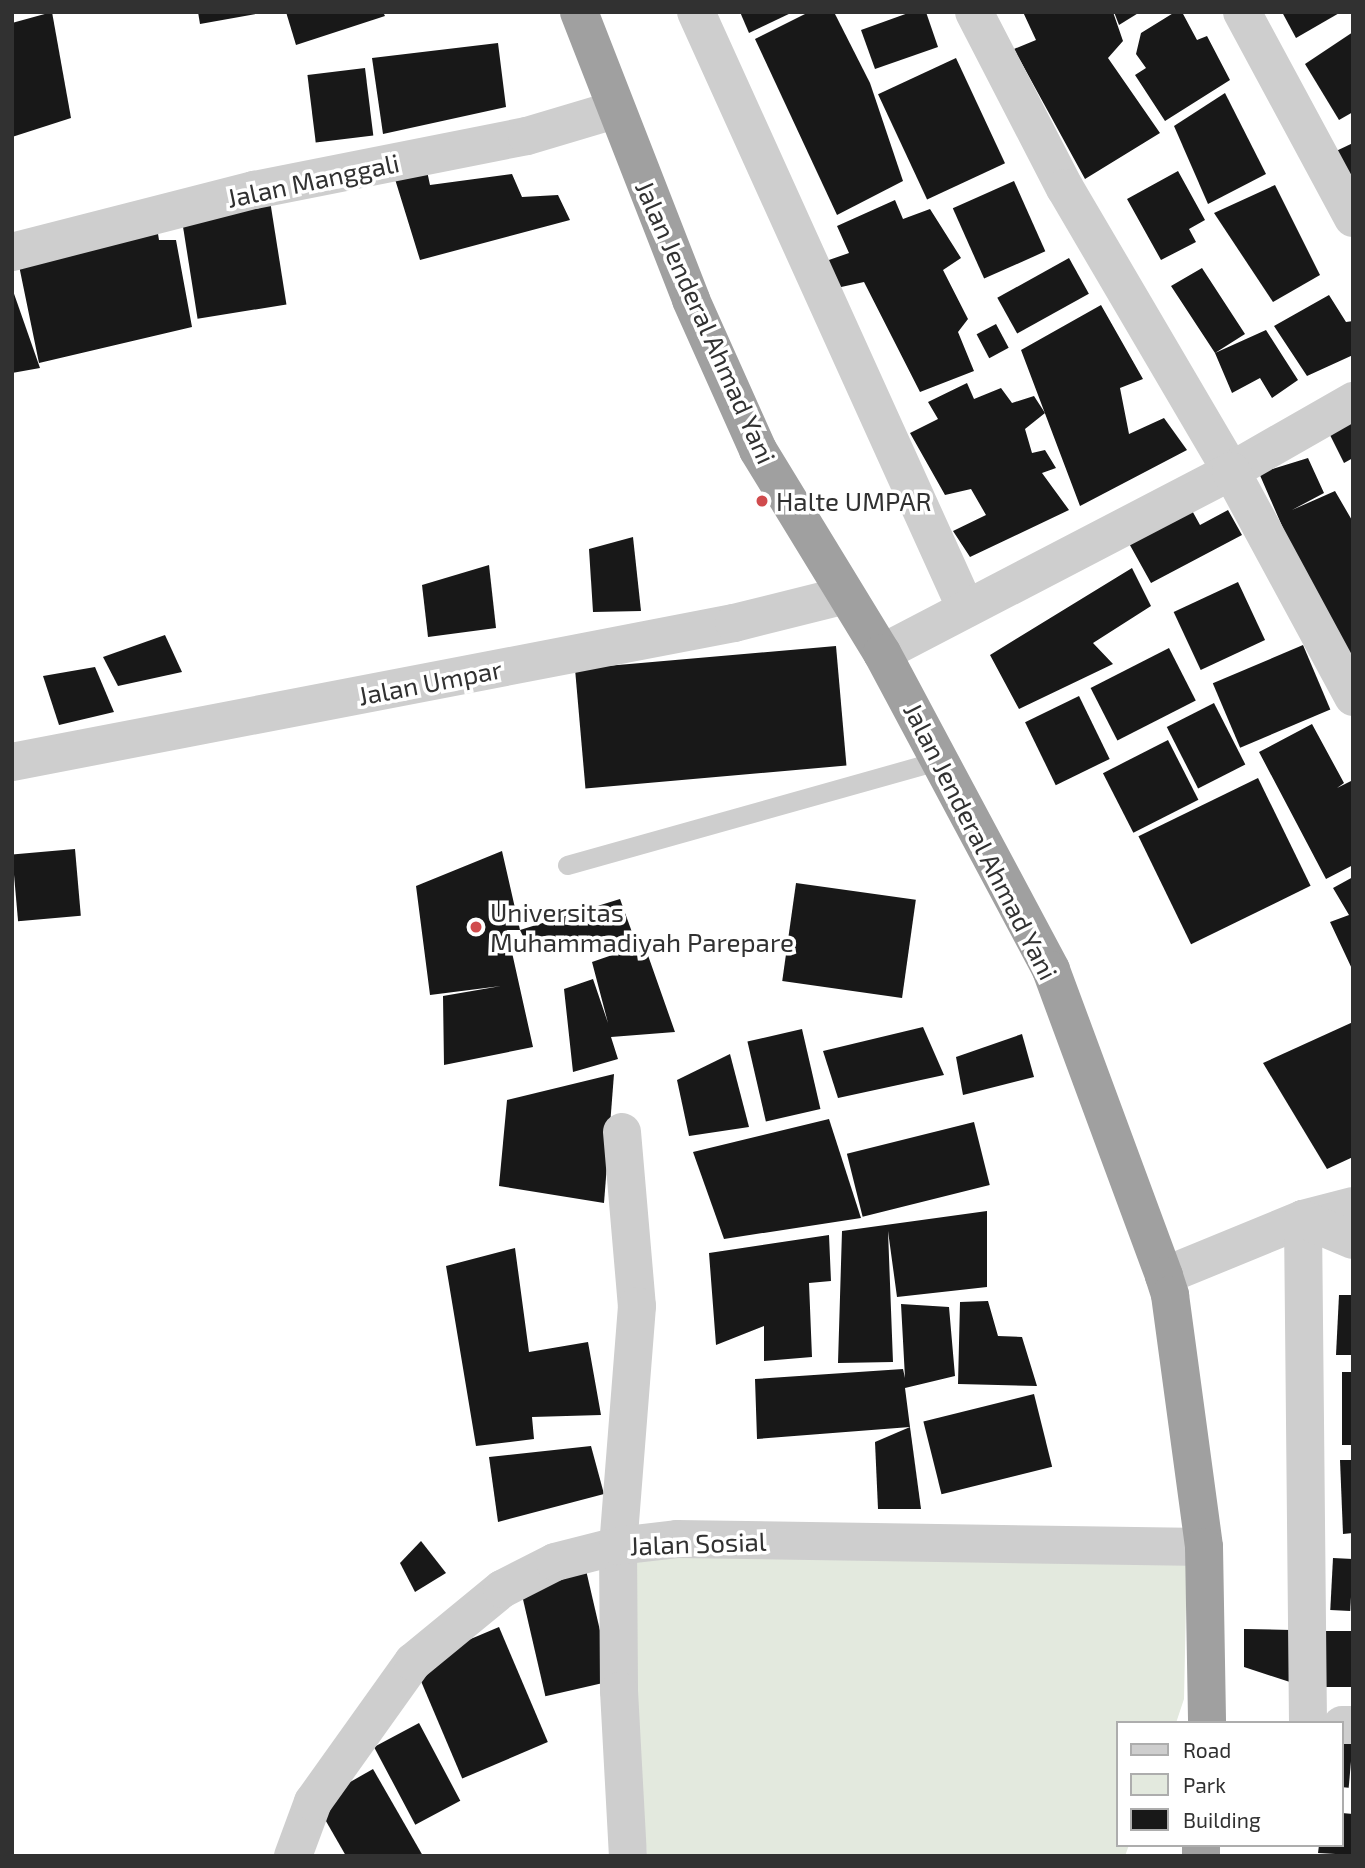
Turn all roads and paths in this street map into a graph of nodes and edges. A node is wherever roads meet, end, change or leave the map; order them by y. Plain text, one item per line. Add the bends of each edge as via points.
1 (579, 12) edge
2 (696, 12) edge
3 (974, 12) edge
4 (1242, 12) edge
5 (614, 110) junction
6 (1353, 218) edge
7 (12, 252) edge
8 (1353, 401) edge
9 (1231, 471) junction
10 (846, 595) junction
11 (966, 609) junction
12 (882, 653) junction
13 (1353, 697) edge
14 (940, 760) junction
15 (12, 762) edge
16 (567, 865) dead end
17 (622, 1132) dead end
18 (1353, 1206) edge
19 (1303, 1219) junction
20 (1353, 1240) edge
21 (1164, 1276) junction
22 (618, 1546) junction
23 (1205, 1547) junction
24 (1207, 1721) edge
25 (1308, 1721) edge
26 (293, 1856) edge
27 (628, 1856) edge

1 - 5 highway, Jalan Jenderal Ahmad Yani
2 - 11 street
3 - 9 street via 1065,188
4 - 6 street
5 - 7 street, Jalan Manggali via 527,136 254,190
5 - 10 highway, Jalan Jenderal Ahmad Yani via 758,450
8 - 9 street
9 - 11 street
9 - 13 street
10 - 12 highway, Jalan Jenderal Ahmad Yani
10 - 15 street, Jalan Umpar via 734,622
11 - 12 street
12 - 14 highway, Jalan Jenderal Ahmad Yani
14 - 16 lane
14 - 21 highway, Jalan Jenderal Ahmad Yani via 1051,970
17 - 22 street via 637,1306
18 - 19 street
19 - 20 street
19 - 21 street
19 - 25 street
21 - 23 highway, Jalan Jenderal Ahmad Yani
22 - 23 street, Jalan Sosial via 677,1539
22 - 26 street, Jalan Sosial via 555,1562 502,1590 413,1662 313,1802
22 - 27 street via 619,1691
23 - 24 highway, Jalan Jenderal Ahmad Yani

